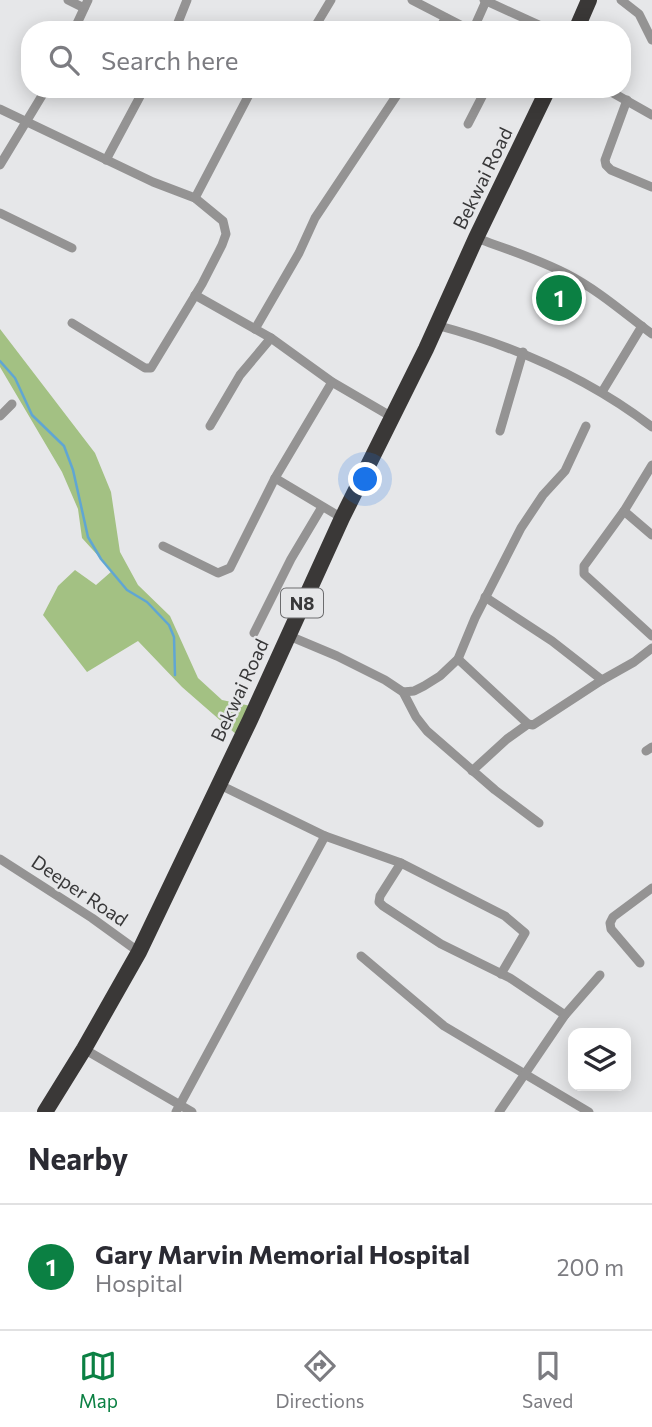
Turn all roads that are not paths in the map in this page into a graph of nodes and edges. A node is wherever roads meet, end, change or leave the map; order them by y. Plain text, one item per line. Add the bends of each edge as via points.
1 (68, 0) edge
2 (187, 0) edge
3 (331, 0) edge
4 (412, 0) edge
5 (485, 0) edge
6 (621, 0) edge
7 (588, 1) edge
8 (86, 4) edge
9 (446, 18) junction
10 (78, 21) edge
11 (179, 21) edge
12 (318, 21) edge
13 (444, 21) edge
14 (452, 21) edge
15 (475, 21) edge
16 (530, 21) edge
17 (580, 21) edge
18 (652, 40) edge
19 (40, 98) edge
20 (139, 98) edge
21 (247, 98) edge
22 (395, 98) edge
23 (481, 98) edge
24 (544, 98) edge
25 (624, 98) edge
26 (628, 100) junction
27 (0, 109) edge
28 (652, 115) edge
29 (25, 122) junction
30 (468, 124) dead end
31 (106, 160) junction
32 (0, 165) edge
33 (652, 187) edge
34 (195, 198) junction
35 (0, 213) edge
36 (476, 238) junction
37 (72, 248) dead end
38 (195, 295) junction
39 (72, 323) dead end
40 (436, 325) junction
41 (648, 328) edge
42 (255, 329) junction
43 (271, 338) junction
44 (523, 352) junction
45 (332, 382) junction
46 (602, 392) junction
47 (12, 404) dead end
48 (0, 416) edge
49 (392, 417) junction
50 (586, 425) dead end
51 (210, 426) dead end
52 (652, 427) edge
53 (500, 431) dead end
54 (652, 465) edge
55 (275, 478) junction
56 (322, 507) junction
57 (624, 511) junction
58 (342, 518) junction
59 (652, 535) edge
60 (163, 546) dead end
61 (485, 597) junction
62 (254, 633) dead end
63 (287, 635) junction
64 (652, 636) edge
65 (652, 648) edge
66 (458, 659) junction
67 (601, 680) junction
68 (403, 692) junction
69 (528, 724) junction
70 (472, 771) junction
71 (218, 784) junction
72 (539, 823) dead end
73 (326, 836) junction
74 (0, 859) edge
75 (401, 863) junction
76 (652, 888) edge
77 (139, 952) junction
78 (361, 956) dead end
79 (640, 963) dead end
80 (501, 974) junction
81 (600, 975) dead end
82 (565, 1015) junction
83 (84, 1049) junction
84 (525, 1073) junction
85 (178, 1109) edge
86 (45, 1112) edge
87 (192, 1112) edge
88 (499, 1112) edge
89 (589, 1112) edge

1 - 8 street
2 - 11 street
3 - 12 street
4 - 9 street
5 - 15 street
5 - 16 street
6 - 18 street via 639,14
7 - 17 highway
8 - 10 street
9 - 13 street
9 - 14 street
19 - 29 street
20 - 31 street
21 - 34 street
22 - 42 street via 315,218
23 - 30 street
24 - 36 highway, Bekwai Road / N8
25 - 26 street
26 - 28 street
26 - 33 street via 606,165
27 - 29 street
29 - 31 street
29 - 32 street
31 - 34 street
34 - 38 street via 223,221 226,234
35 - 37 street
36 - 40 highway, Bekwai Road / N8
36 - 41 street via 569,275
38 - 39 street via 151,368
38 - 42 street
40 - 44 street
40 - 49 highway, Bekwai Road / N8
41 - 46 street
42 - 43 street
43 - 45 street
43 - 51 street via 240,375
44 - 46 street
44 - 53 street
45 - 49 street
45 - 55 street
46 - 52 street
47 - 48 street
49 - 58 highway, Bekwai Road / N8
50 - 61 street via 571,461 521,528
54 - 57 street
55 - 56 street
55 - 60 street via 225,572 218,573
56 - 58 street
56 - 62 street
57 - 59 street
57 - 64 street via 583,571
58 - 63 highway, Bekwai Road / N8
61 - 66 street
61 - 67 street via 552,640
63 - 68 street
63 - 71 highway, Bekwai Road / N8
65 - 67 street
66 - 68 street via 424,686
66 - 69 street
67 - 69 street via 537,723
68 - 70 street via 427,731
69 - 70 street
70 - 72 street
71 - 73 street
71 - 77 highway, Bekwai Road / N8
73 - 75 street
73 - 85 street
74 - 77 street, Deeper Road
75 - 80 street via 379,902 441,944
75 - 80 street via 523,929 525,933
76 - 79 street via 610,923
77 - 83 highway, Bekwai Road / N8
78 - 84 street via 444,1026
80 - 82 street
81 - 82 street
82 - 84 street
83 - 85 street
83 - 86 highway, Bekwai Road / N8
84 - 88 street
84 - 89 street
85 - 87 street

